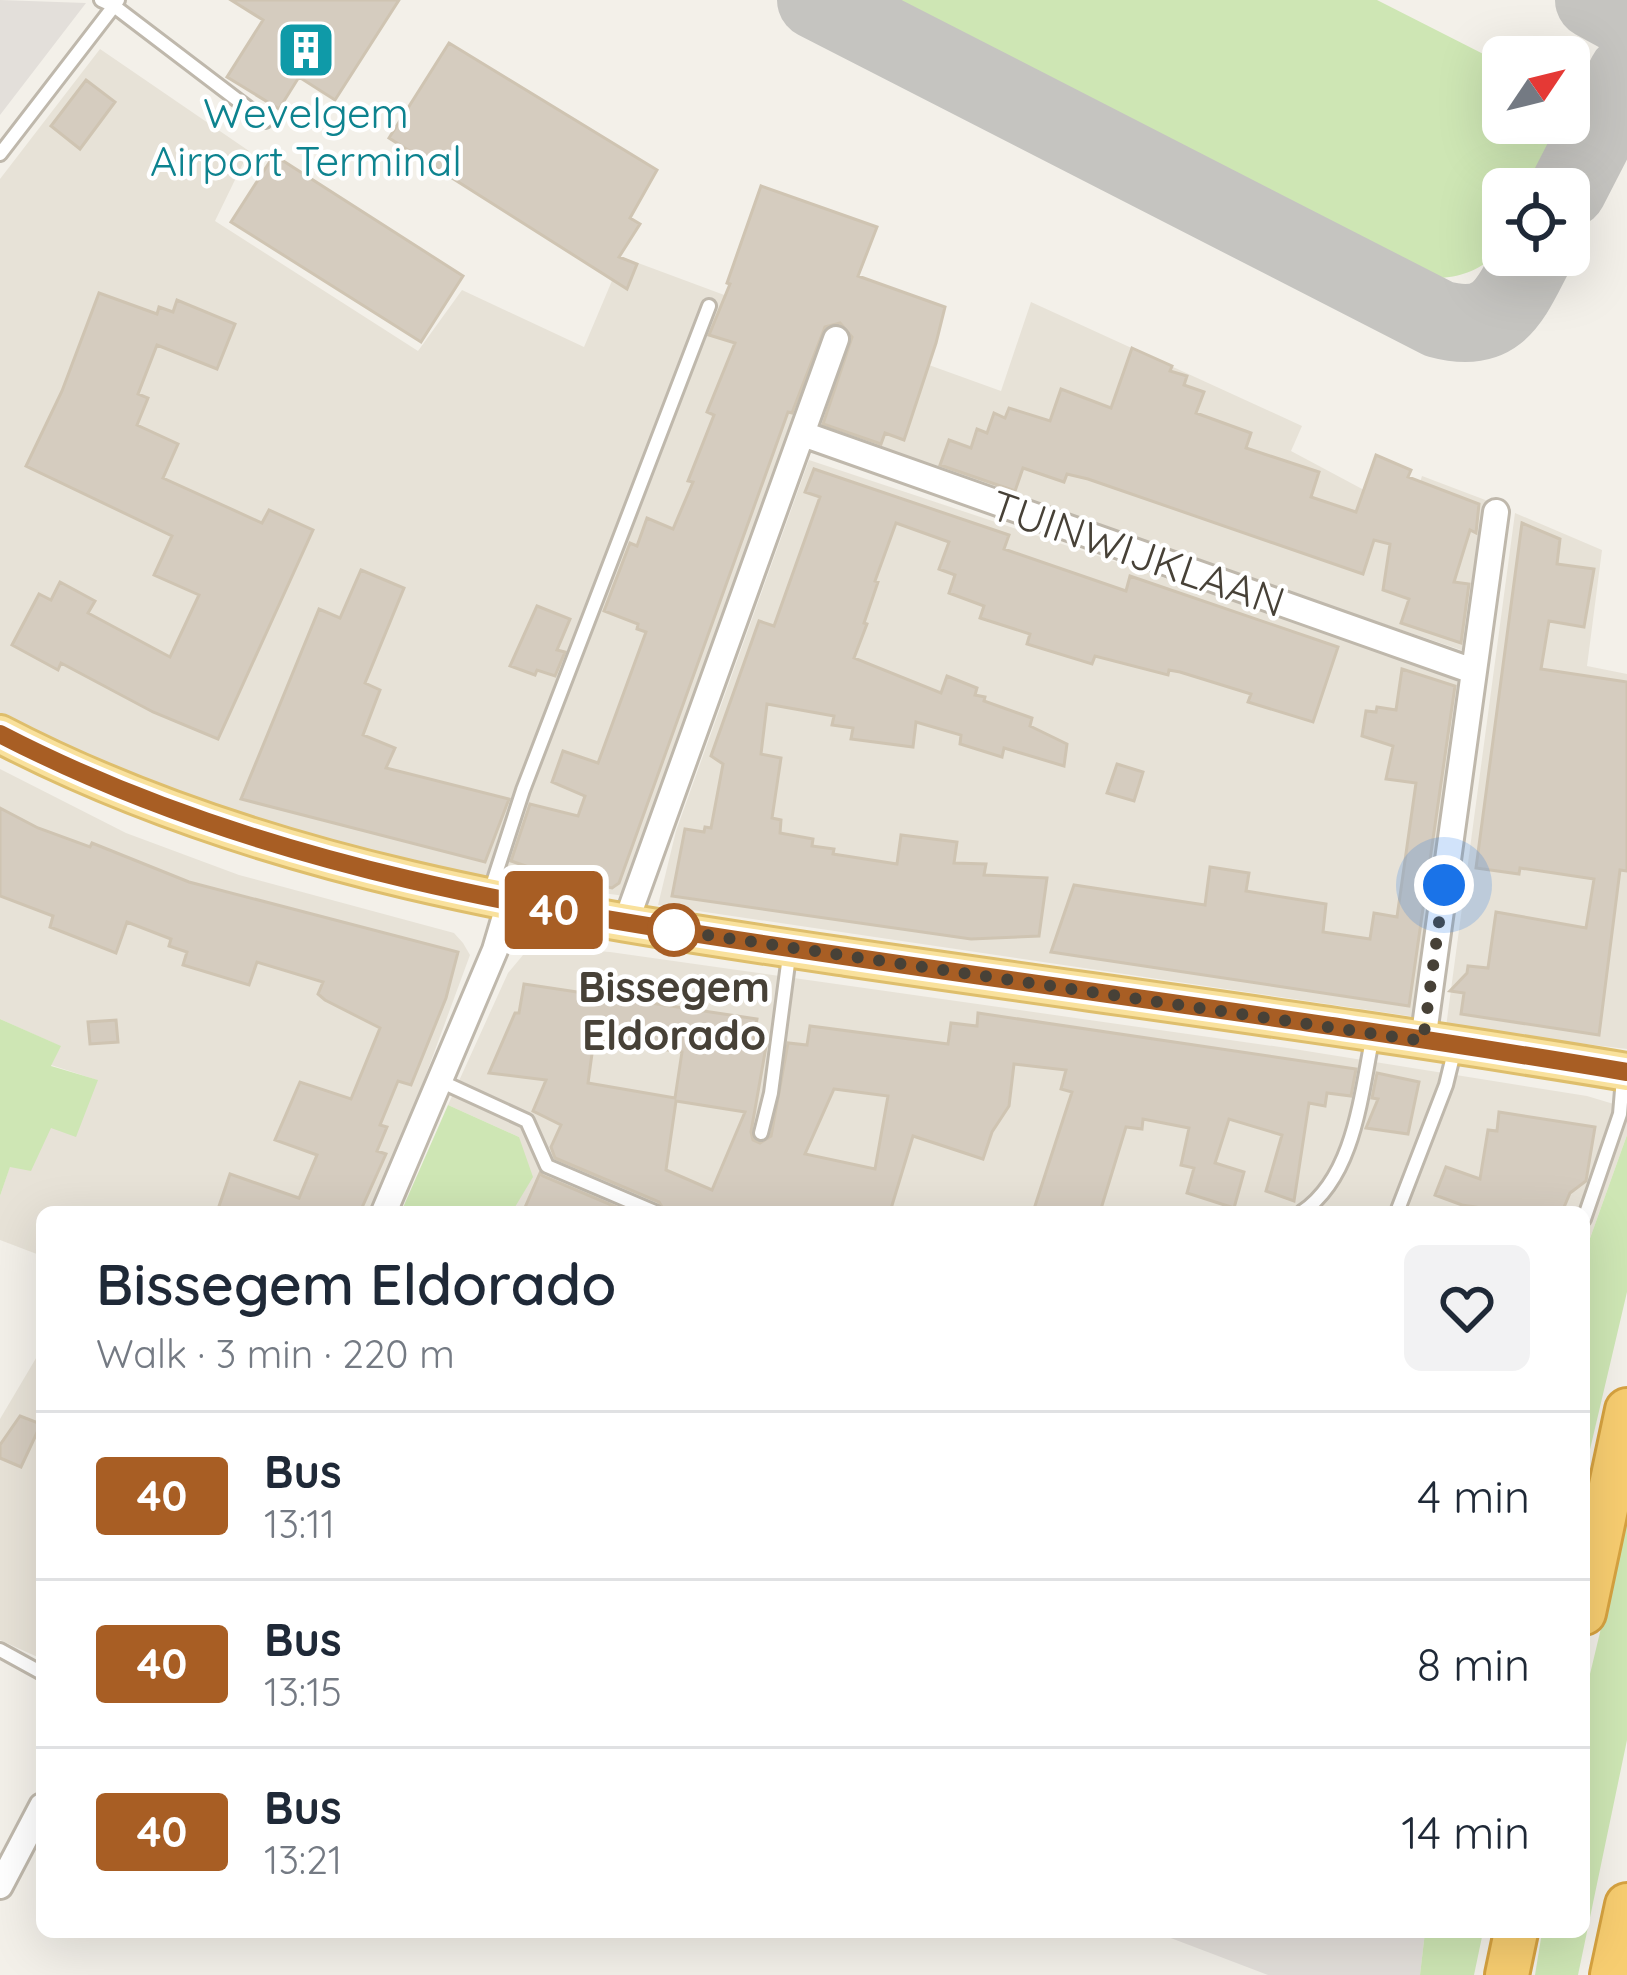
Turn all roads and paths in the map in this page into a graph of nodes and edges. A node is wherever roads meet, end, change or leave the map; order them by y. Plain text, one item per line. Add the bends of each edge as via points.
1 (111, 2) edge
2 (265, 121) dead end
3 (0, 154) edge
4 (710, 307) dead end
5 (836, 339) dead end
6 (802, 434) junction
7 (1496, 512) dead end
8 (1473, 671) junction
9 (0, 734) edge
10 (497, 901) junction
11 (626, 922) junction
12 (790, 949) junction
13 (1374, 1034) junction
14 (1439, 1044) junction
15 (1625, 1072) edge
16 (440, 1081) junction
17 (761, 1133) dead end
18 (387, 1206) edge
19 (641, 1206) edge
20 (1309, 1206) edge
21 (1399, 1206) edge
22 (1588, 1206) edge
23 (1627, 1411) edge
24 (1590, 1585) edge
25 (0, 1650) edge
26 (36, 1670) edge
27 (36, 1818) edge
28 (0, 1886) edge
29 (1627, 1905) edge
30 (1515, 1938) edge
31 (1507, 1975) edge
32 (1612, 1975) edge

1 - 2 lane
1 - 3 lane
4 - 10 lane via 523,790
5 - 6 street
6 - 8 street, TUINWIJKLAAN
6 - 11 street
7 - 8 street
8 - 14 street
9 - 10 main road via 275,847
10 - 11 main road
10 - 16 street via 495,950
11 - 12 main road
12 - 13 main road
12 - 17 lane
13 - 14 main road
13 - 20 lane via 1354,1126 1327,1189
14 - 15 main road
14 - 21 lane via 1446,1085
15 - 22 lane via 1620,1114
16 - 18 street
16 - 19 lane via 527,1121 548,1166
23 - 24 highway
25 - 26 lane
27 - 28 street
29 - 32 highway
30 - 31 highway

